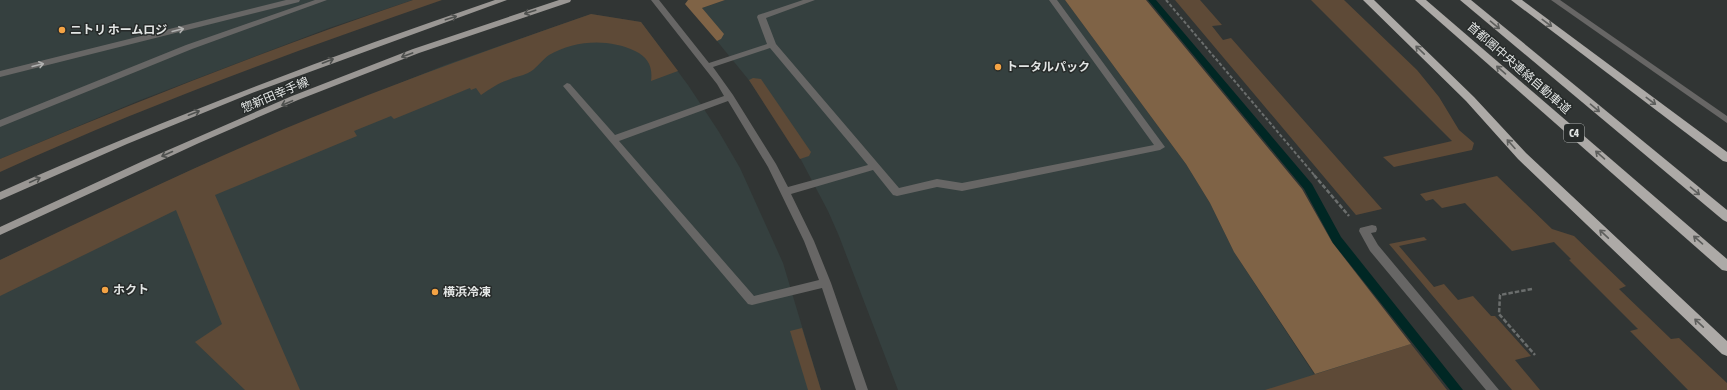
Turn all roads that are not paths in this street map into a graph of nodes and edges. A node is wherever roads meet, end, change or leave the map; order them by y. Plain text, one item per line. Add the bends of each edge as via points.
1 (296, 0) edge
2 (323, 0) edge
3 (503, 0) edge
4 (567, 0) edge
5 (655, 0) edge
6 (811, 0) edge
7 (1053, 0) edge
8 (1368, 0) edge
9 (1420, 0) edge
10 (1465, 0) edge
11 (1516, 0) edge
12 (1555, 0) edge
13 (772, 45) junction
14 (708, 66) junction
15 (0, 74) edge
16 (567, 86) dead end
17 (730, 97) junction
18 (1727, 120) edge
19 (0, 124) edge
20 (614, 139) junction
21 (1727, 158) edge
22 (875, 166) junction
23 (785, 192) junction
24 (0, 196) edge
25 (1727, 217) edge
26 (1368, 230) road end
27 (0, 231) edge
28 (1727, 266) edge
29 (826, 283) junction
30 (1727, 350) edge
31 (862, 390) edge
32 (1493, 390) edge

15 -> 1 street
2 - 19 street via 189,47
24 -> 3 main road, 惣新田幸手線 via 169,123 355,51
4 -> 27 main road, 惣新田幸手線 via 325,86
5 - 14 street
6 - 13 street via 760,17
7 - 22 street via 1160,147 962,187 937,183 897,192
30 -> 8 highway via 1522,156 1470,99
28 -> 9 highway, 首都圏中央連絡自動車道 / C4
10 -> 25 highway, 首都圏中央連絡自動車道
11 -> 21 highway
12 - 18 street
13 - 14 street
13 - 22 street
14 - 17 street
16 - 20 street
17 - 20 street
17 - 23 street via 774,166
20 - 29 street via 752,301
22 - 23 street
23 - 29 street
26 - 32 street via 1374,248
29 - 31 street

